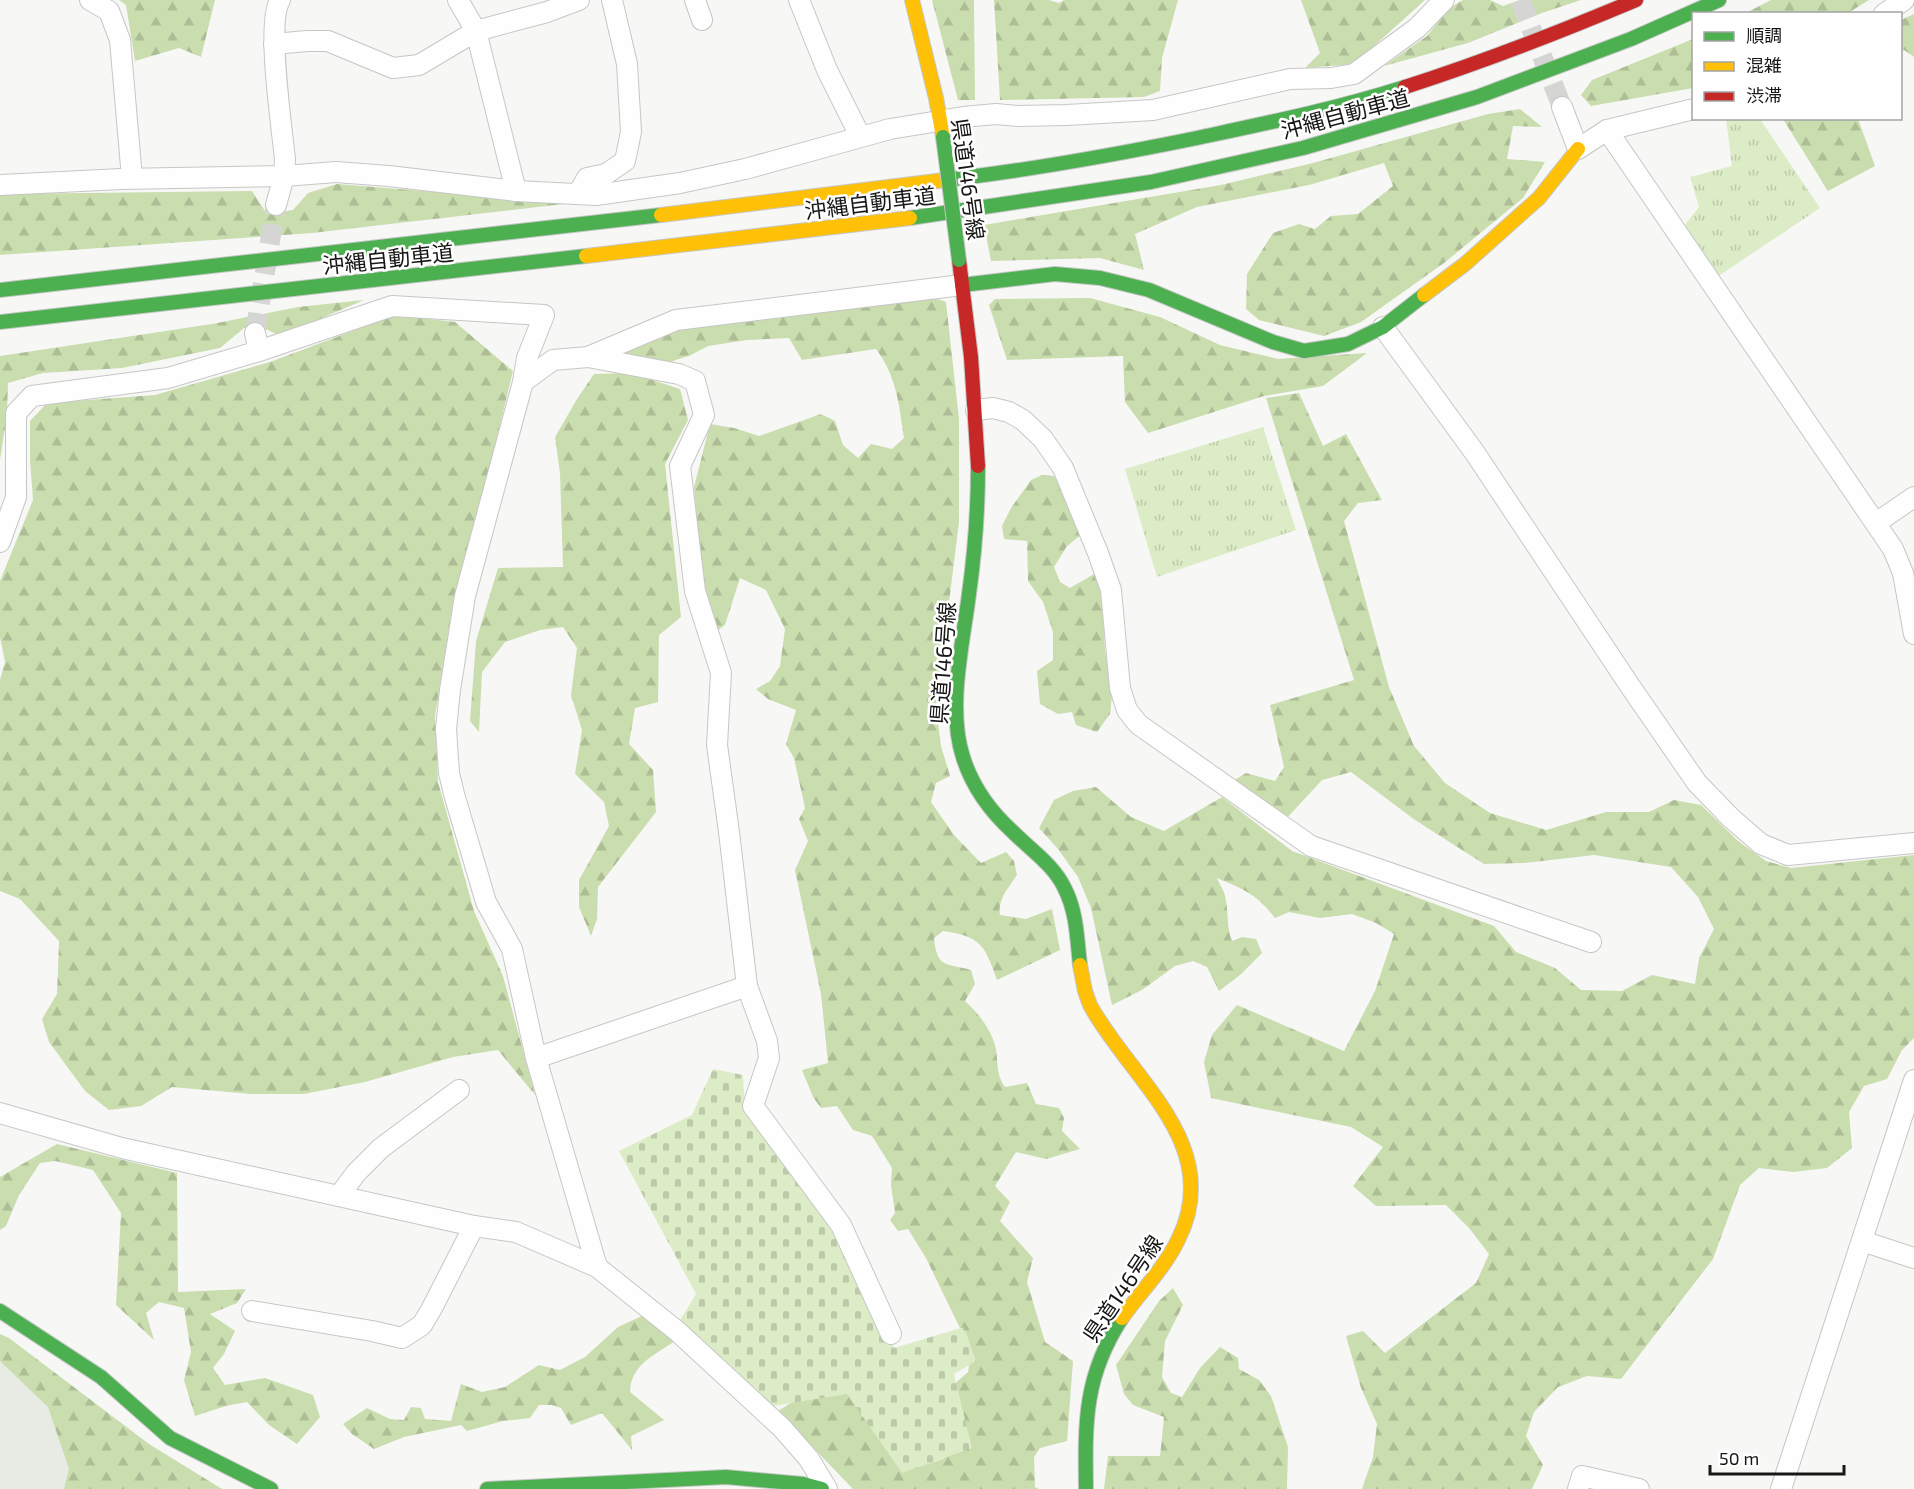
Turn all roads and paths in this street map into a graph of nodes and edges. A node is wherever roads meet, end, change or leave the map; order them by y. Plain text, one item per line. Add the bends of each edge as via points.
1 (90, 0) edge
2 (280, 0) edge
3 (458, 0) edge
4 (579, 0) edge
5 (612, 0) edge
6 (695, 0) edge
7 (800, 0) edge
8 (912, 0) edge
9 (1444, 0) edge
10 (1636, 0) edge
11 (1719, 0) edge
12 (1904, 0) edge
13 (543, 6) edge
14 (1887, 12) edge
15 (702, 20) dead end
16 (476, 31) junction
17 (274, 44) junction
18 (1562, 107) tunnel mouth
19 (1692, 109) edge
20 (942, 129) junction
21 (1607, 130) junction
22 (860, 136) junction
23 (1578, 149) junction
24 (284, 176) junction
25 (132, 178) junction
26 (0, 185) edge
27 (516, 191) junction
28 (578, 194) junction
29 (276, 205) tunnel mouth
30 (962, 285) junction
31 (0, 290) edge
32 (0, 322) edge
33 (1383, 327) junction
34 (588, 357) junction
35 (523, 382) junction
36 (976, 410) junction
37 (1914, 498) edge
38 (1876, 523) junction
39 (0, 542) edge
40 (1914, 634) edge
41 (1914, 843) edge
42 (1591, 942) dead end
43 (747, 986) junction
44 (536, 1058) junction
45 (1914, 1080) edge
46 (459, 1090) dead end
47 (0, 1113) edge
48 (339, 1196) junction
49 (474, 1226) junction
50 (1862, 1241) junction
51 (1914, 1258) edge
52 (597, 1267) junction
53 (0, 1311) edge
54 (252, 1311) dead end
55 (891, 1334) dead end
56 (727, 1483) edge
57 (271, 1489) edge
58 (487, 1489) edge
59 (822, 1489) edge
60 (827, 1489) edge
61 (1086, 1489) edge
62 (1578, 1489) edge
63 (1639, 1489) edge
64 (1781, 1489) edge

1 - 25 street via 109,12 120,40
2 - 17 street via 276,7
3 - 16 street
4 - 13 street
5 - 28 street via 627,64 631,132 625,161 606,174 587,178
6 - 15 street
7 - 22 street via 827,70
8 - 20 main road, 県道146号線
9 - 20 street via 1417,28 1354,74 1290,79 1152,110 996,114
10 - 31 main road, 沖縄自動車道 via 1476,64 1367,99 1132,151 991,175
11 - 32 main road, 沖縄自動車道 via 1631,39 1478,97 1303,148 1151,182 864,225
12 - 14 street
13 - 16 street
16 - 17 street via 419,65 393,68 328,41
16 - 27 street
17 - 24 street
18 - 23 street
19 - 21 street
20 - 22 street via 890,129
20 - 30 main road, 県道146号線, bridge
21 - 23 street
21 - 38 street
22 - 28 street via 680,183
23 - 33 main road via 1539,198 1465,264
24 - 25 street
24 - 27 street via 336,172
24 - 29 street
25 - 26 street
27 - 28 street
30 - 33 main road via 1055,274 1100,278 1149,290 1273,342 1305,351 1348,344
30 - 34 street via 676,320
30 - 36 main road, 県道146号線
33 - 41 street via 1475,453 1697,783 1731,818 1761,844 1788,855
34 - 35 street via 553,360
34 - 43 street via 680,374 695,381 704,415 680,466 695,591 721,673 717,745
35 - 39 street via 527,358 544,315 392,306 257,342 168,378 32,396 16,412 16,497
35 - 44 street via 465,596 446,729 454,794 486,902 512,949
36 - 42 street via 993,408 1023,420 1043,439 1063,468 1111,590 1120,688 1127,711 1138,724 1311,846
36 - 61 main road, 県道146号線 via 976,522 958,683 958,744 966,768 993,811 1052,869 1065,888 1073,909 1083,982 1091,1007 1171,1117 1190,1165 1189,1213 1179,1241 1113,1332 1097,1366 1088,1398
37 - 38 street
38 - 40 street via 1903,573
43 - 44 street
43 - 55 street via 767,1041 769,1058 753,1106 841,1225
44 - 52 street
45 - 50 street
46 - 48 street via 381,1148
47 - 48 street via 122,1148
48 - 49 street
49 - 52 street via 516,1232
49 - 54 street via 422,1325 402,1338
50 - 51 street
50 - 64 street
52 - 60 street via 677,1331 782,1428 809,1459
53 - 57 main road via 101,1377 170,1438
56 - 58 main road
56 - 59 main road via 803,1484
62 - 63 street via 1582,1476

